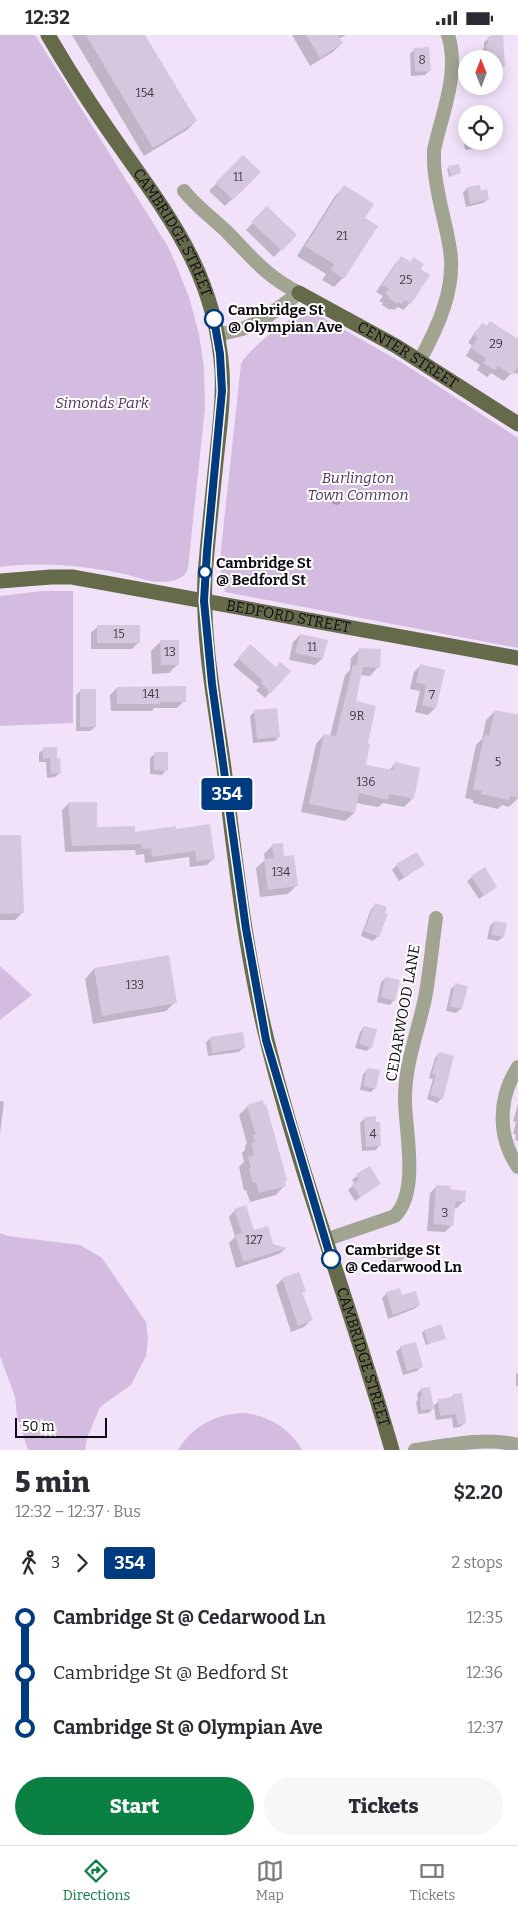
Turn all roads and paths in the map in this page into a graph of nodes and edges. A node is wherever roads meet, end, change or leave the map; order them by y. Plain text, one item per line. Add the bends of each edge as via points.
1 (48, 35) edge
2 (448, 35) edge
3 (184, 191) dead end
4 (299, 293) junction
5 (217, 335) junction
6 (420, 360) junction
7 (518, 424) edge
8 (0, 581) edge
9 (204, 601) junction
10 (518, 658) edge
11 (436, 919) dead end
12 (518, 1067) edge
13 (518, 1167) edge
14 (325, 1240) junction
15 (518, 1445) edge
16 (392, 1450) edge
17 (415, 1450) edge

1 - 5 main road, CAMBRIDGE STREET via 181,235 204,287
2 - 6 street via 452,52 451,76 434,162 450,251 451,275 441,314
3 - 4 street, CENTER STREET via 262,269
4 - 5 street via 261,321
4 - 6 main road, CENTER STREET
5 - 9 main road, CAMBRIDGE STREET via 222,391
6 - 7 main road, CENTER STREET
8 - 9 main road, BEDFORD STREET via 72,577
9 - 10 main road, BEDFORD STREET
9 - 14 main road, CAMBRIDGE STREET via 232,835 266,1040
11 - 14 street, CEDARWOOD LANE via 425,998 406,1080 409,1181 406,1198 395,1216
12 - 13 street via 504,1102 502,1126 506,1144
14 - 16 main road, CAMBRIDGE STREET
15 - 17 street via 480,1441

